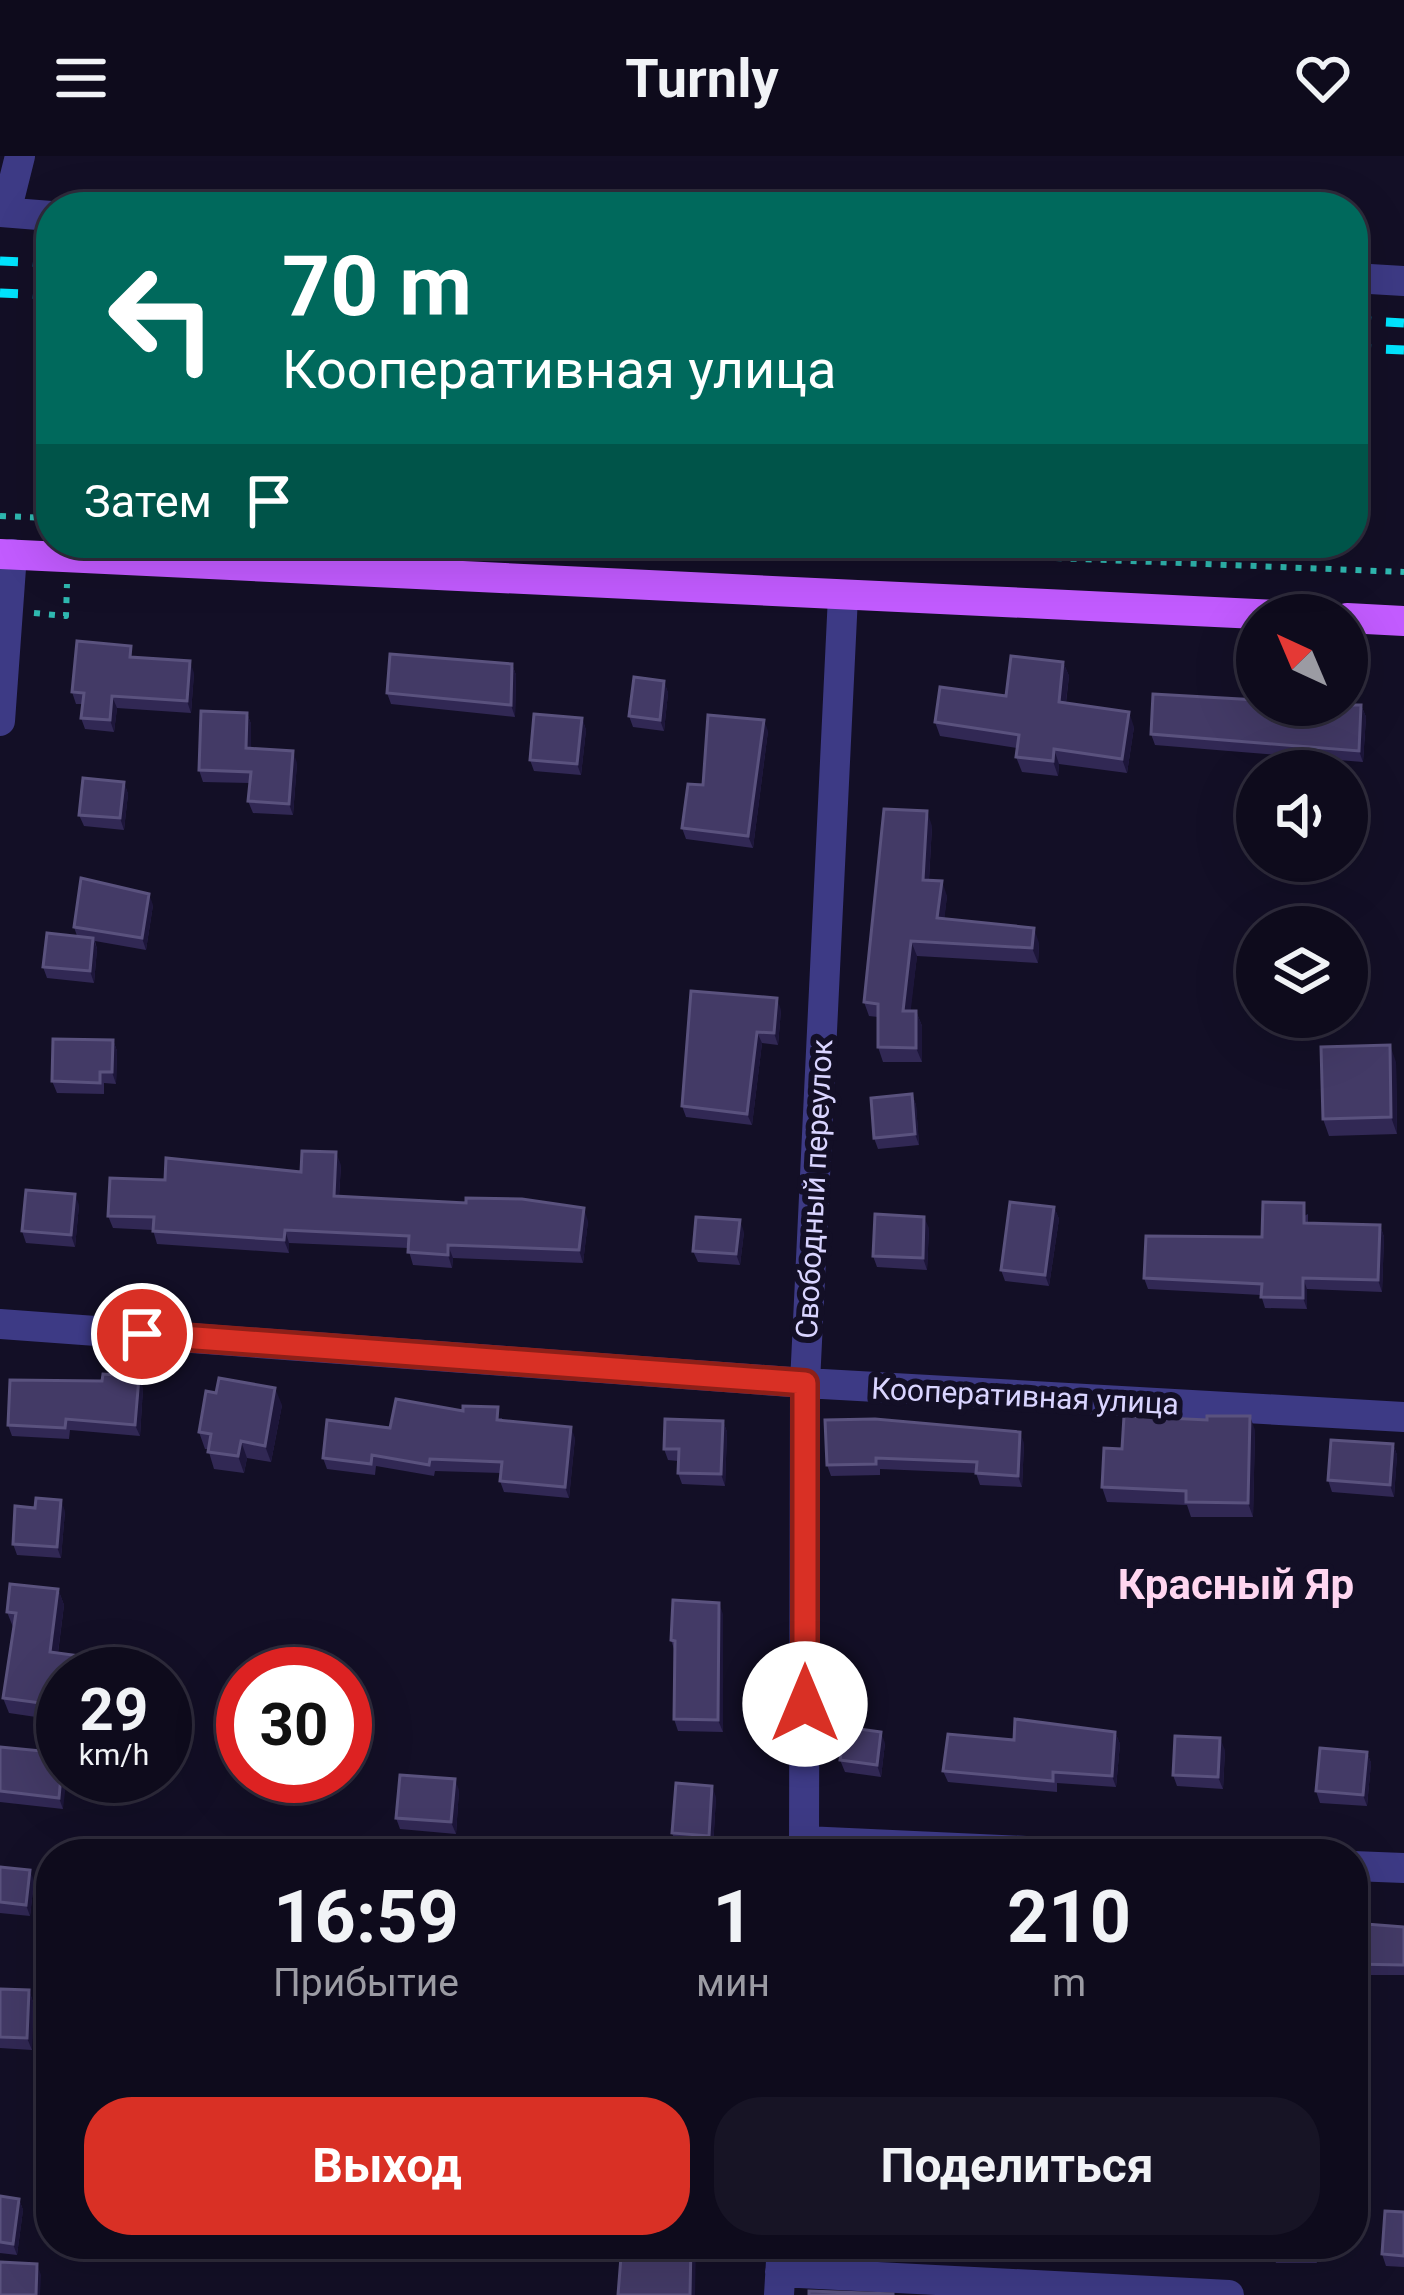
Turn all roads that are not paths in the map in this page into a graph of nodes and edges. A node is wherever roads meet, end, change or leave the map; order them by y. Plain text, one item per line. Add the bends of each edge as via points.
1 (20, 156) edge
2 (3, 212) edge
3 (36, 215) edge
4 (1368, 279) edge
5 (1404, 280) edge
6 (6, 554) edge
7 (36, 555) edge
8 (88, 558) edge
9 (843, 596) junction
10 (1236, 613) edge
11 (1368, 619) edge
12 (1404, 621) edge
13 (0, 721) edge
14 (0, 1324) edge
15 (805, 1383) junction
16 (1404, 1417) edge
17 (805, 1839) edge
18 (1368, 1867) edge
19 (1404, 1868) edge
20 (780, 2270) edge
21 (1228, 2295) edge

1 - 2 street
2 - 3 street
4 - 5 street
6 - 7 main road
6 - 13 street
8 - 9 main road
9 - 10 main road
9 - 15 street, Свободный переулок
11 - 12 main road
14 - 15 street, Кооперативная улица
15 - 16 street, Кооперативная улица
15 - 17 street, Свободный переулок
18 - 19 street
20 - 21 street

